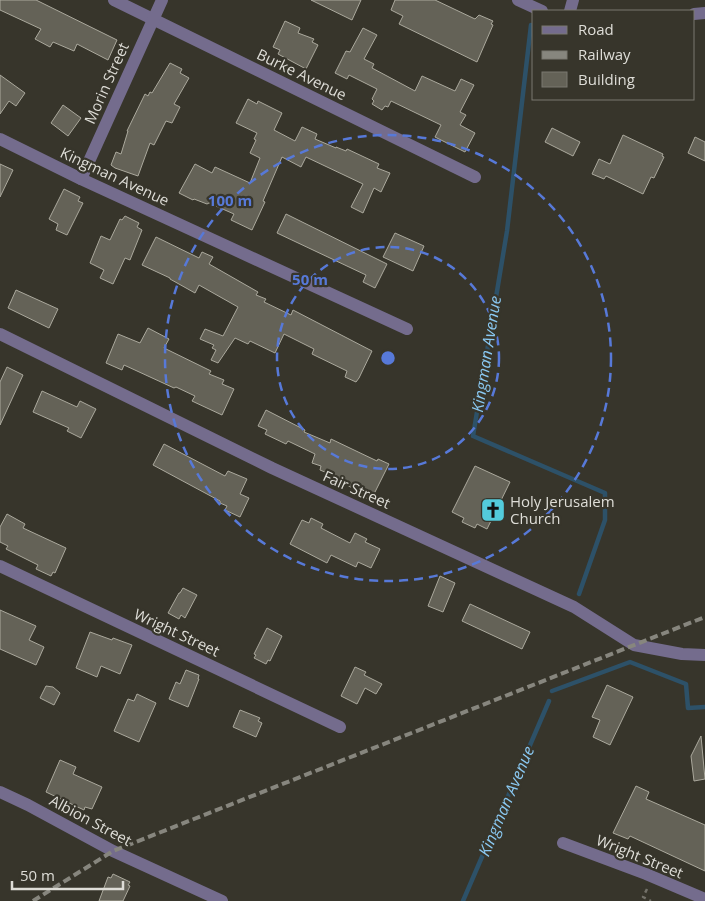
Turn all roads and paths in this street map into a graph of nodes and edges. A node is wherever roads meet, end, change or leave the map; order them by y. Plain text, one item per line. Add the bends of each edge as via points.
1 (114, 0) edge
2 (162, 0) edge
3 (518, 0) edge
4 (540, 10) edge
5 (153, 18) junction
6 (0, 139) edge
7 (475, 177) dead end
8 (81, 179) junction
9 (407, 329) dead end
10 (0, 334) edge
11 (0, 566) edge
12 (705, 655) edge
13 (340, 727) dead end
14 (0, 792) edge
15 (563, 843) dead end
16 (705, 899) edge
17 (222, 901) edge

1 - 5 street, Burke Avenue
2 - 5 street, Morin Street
3 - 4 street
5 - 7 street, Burke Avenue
5 - 8 street, Morin Street
6 - 8 street, Kingman Avenue
8 - 9 street, Kingman Avenue
10 - 12 street, Fair Street via 272,468 574,607 634,645
11 - 13 street, Wright Street
14 - 17 street, Albion Street via 113,851
15 - 16 street, Wright Street

